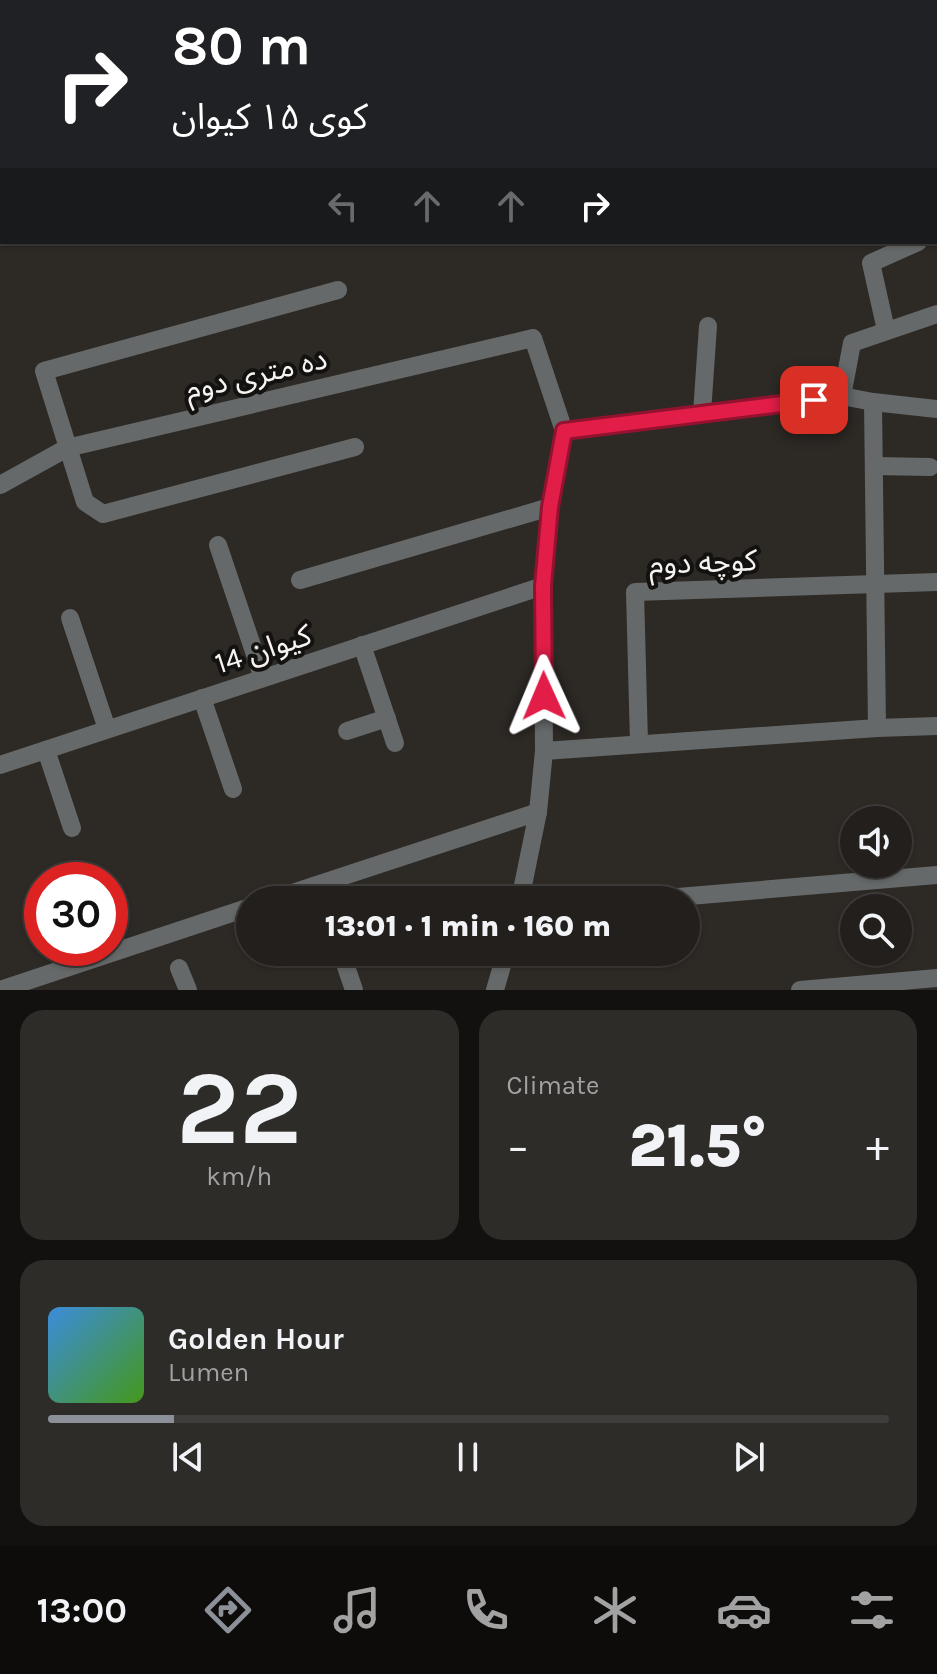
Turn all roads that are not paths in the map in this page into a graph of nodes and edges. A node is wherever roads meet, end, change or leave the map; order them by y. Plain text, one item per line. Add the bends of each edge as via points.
1 (914, 244) edge
2 (871, 263) junction
3 (852, 270) dead end
4 (338, 290) dead end
5 (937, 314) edge
6 (708, 326) dead end
7 (886, 330) junction
8 (842, 396) junction
9 (873, 402) junction
10 (937, 409) edge
11 (702, 413) junction
12 (564, 431) junction
13 (355, 447) dead end
14 (67, 448) junction
15 (874, 466) junction
16 (930, 467) dead end
17 (0, 485) edge
18 (550, 507) junction
19 (218, 545) dead end
20 (300, 580) dead end
21 (937, 582) edge
22 (876, 584) junction
23 (543, 586) junction
24 (70, 618) dead end
25 (362, 645) junction
26 (263, 678) junction
27 (202, 698) junction
28 (387, 718) junction
29 (937, 726) edge
30 (877, 728) junction
31 (107, 729) junction
32 (347, 731) dead end
33 (395, 743) dead end
34 (639, 743) junction
35 (46, 750) junction
36 (544, 751) junction
37 (0, 765) edge
38 (233, 789) dead end
39 (538, 812) junction
40 (72, 828) dead end
41 (937, 875) edge
42 (313, 886) edge
43 (523, 886) edge
44 (700, 895) edge
45 (236, 912) edge
46 (346, 966) edge
47 (502, 966) edge
48 (179, 968) dead end
49 (937, 978) edge
50 (903, 986) edge
51 (0, 990) edge
52 (188, 990) edge
53 (354, 990) edge
54 (495, 990) edge
55 (800, 990) edge

1 - 2 street
2 - 3 street
2 - 7 street
4 - 14 street via 44,371
5 - 7 street
6 - 11 street
7 - 8 street via 852,343
8 - 9 street
8 - 11 street
9 - 10 street
9 - 15 street
11 - 12 street
12 - 14 street, ده متری دوم via 533,338
12 - 18 street
13 - 14 street via 103,514 85,502
14 - 17 street, ده متری دوم
15 - 16 street
15 - 22 street
18 - 20 street
18 - 23 street
19 - 26 street
21 - 22 street
22 - 30 street
22 - 34 street, کوچه دوم via 635,592
23 - 25 street, کیوان 14
23 - 36 street
24 - 31 street
25 - 26 street, کیوان 14
25 - 28 street
26 - 27 street, کیوان 14
27 - 31 street, کیوان 14
27 - 38 street
28 - 32 street
28 - 33 street
29 - 30 street
30 - 34 street
31 - 35 street, کیوان 14
34 - 36 street
35 - 37 street, کیوان 14
35 - 40 street
36 - 39 street
39 - 42 street
39 - 43 street
41 - 44 street
45 - 51 street
46 - 53 street
47 - 54 street
48 - 52 street
49 - 50 street
50 - 55 street

